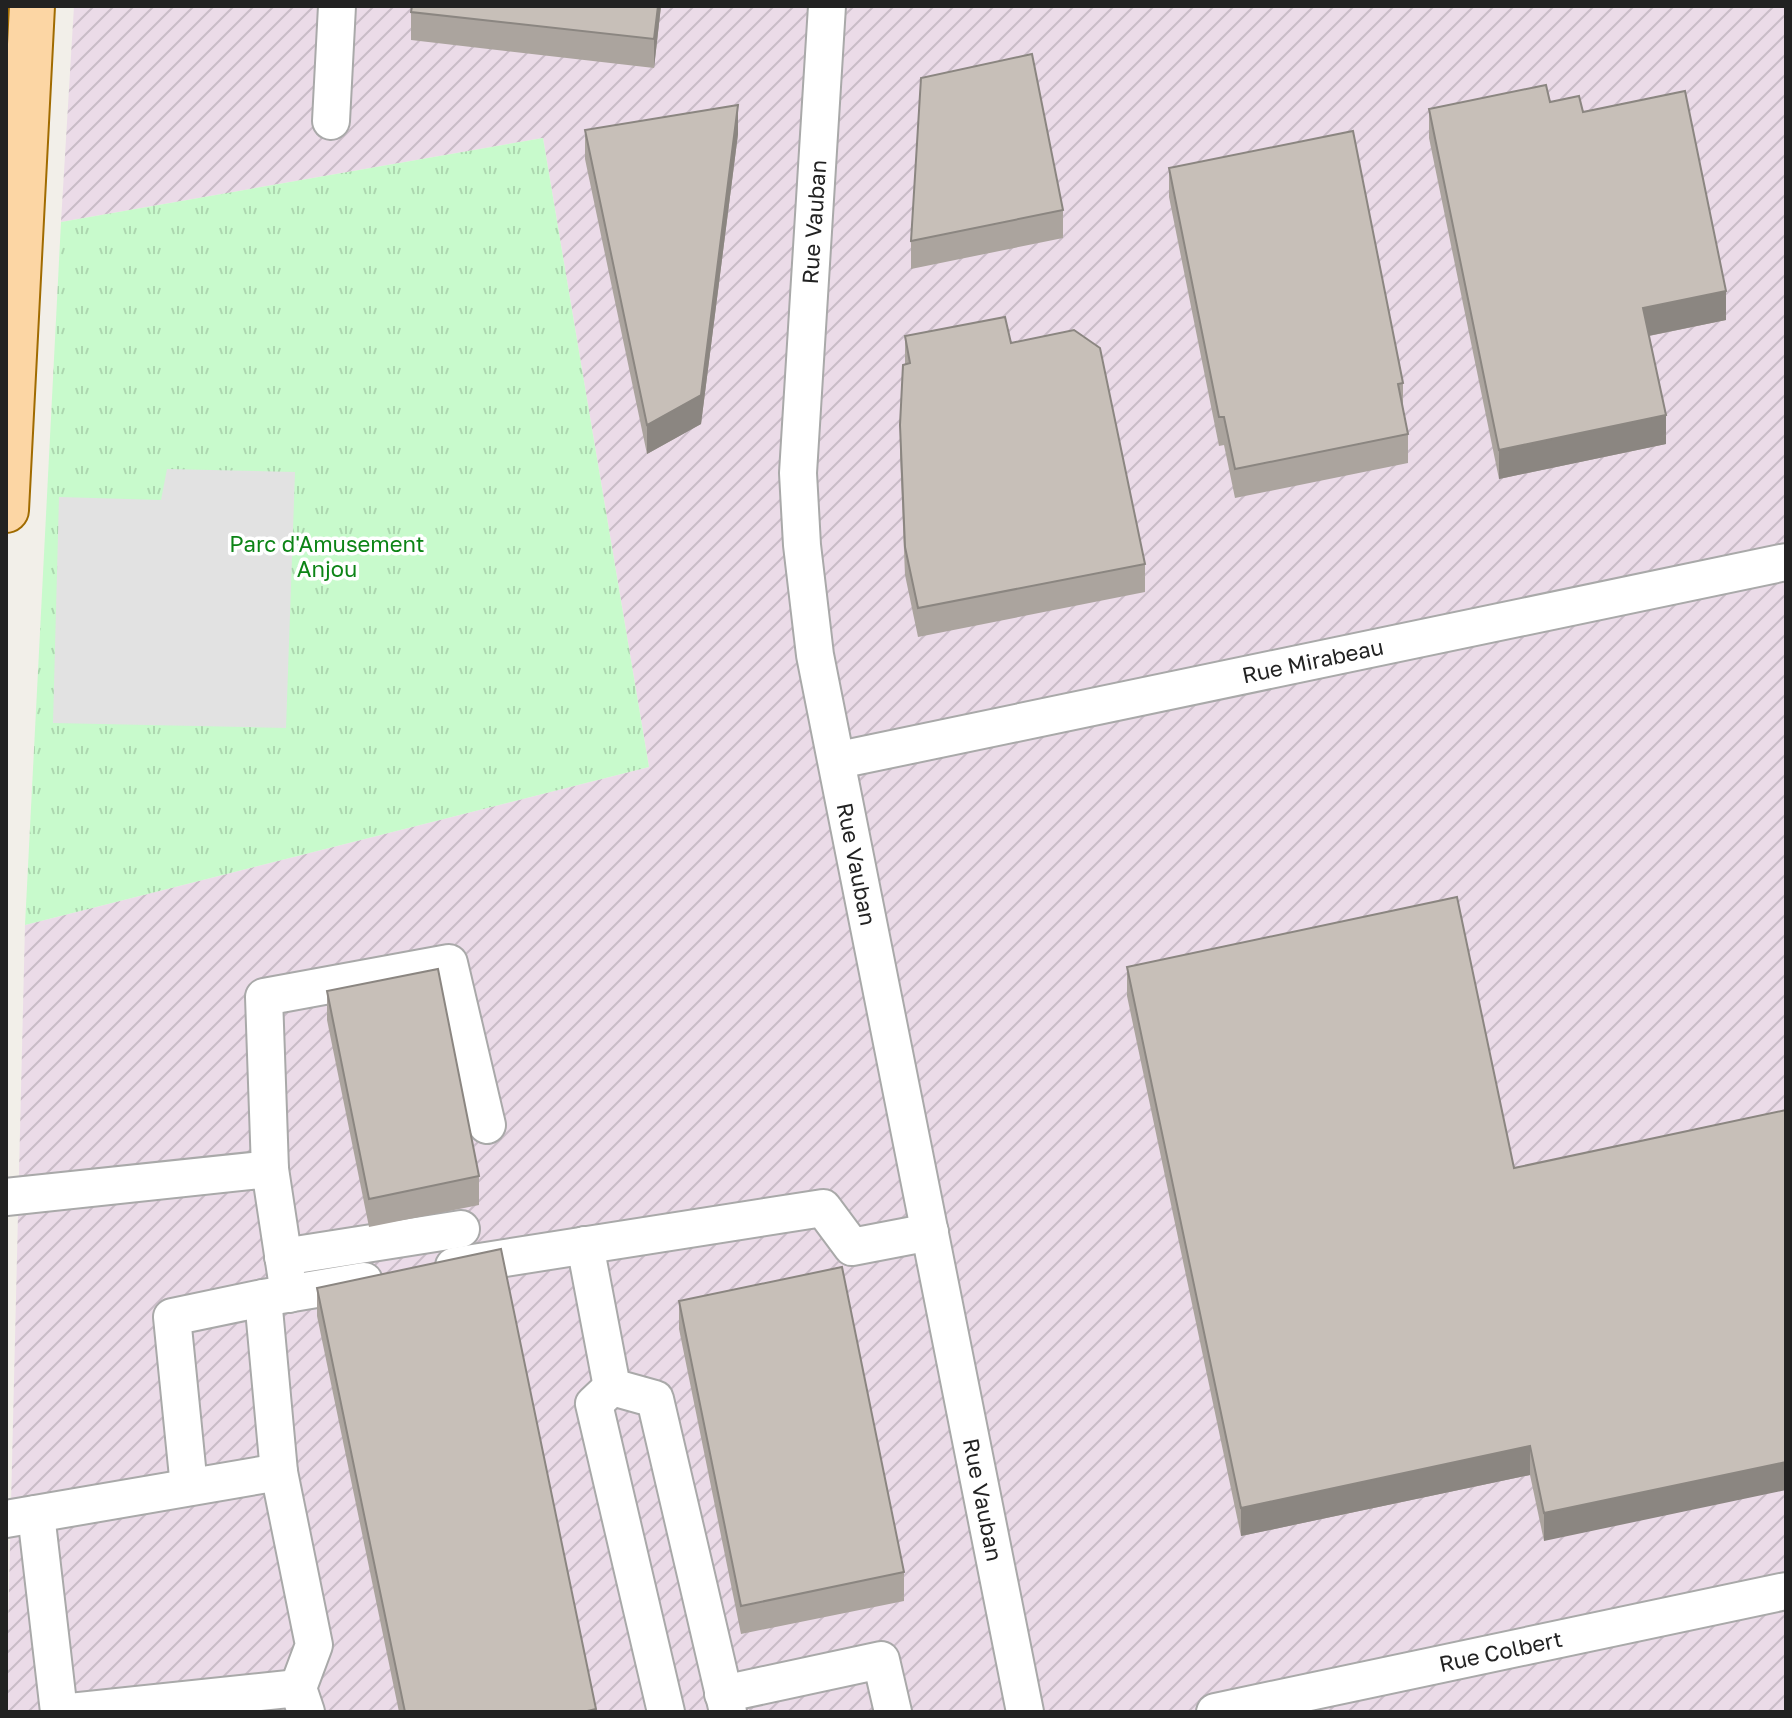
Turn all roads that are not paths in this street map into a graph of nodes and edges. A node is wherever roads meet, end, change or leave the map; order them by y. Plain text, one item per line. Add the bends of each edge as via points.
1 (32, 6) edge
2 (337, 6) edge
3 (827, 6) edge
4 (331, 121) dead end
5 (6, 510) edge
6 (1786, 562) edge
7 (839, 760) junction
8 (487, 1125) dead end
9 (270, 1169) junction
10 (6, 1197) edge
11 (461, 1229) dead end
12 (930, 1232) junction
13 (585, 1245) junction
14 (283, 1257) junction
15 (276, 1296) junction
16 (612, 1387) junction
17 (279, 1472) junction
18 (189, 1487) junction
19 (679, 1505) junction
20 (619, 1515) junction
21 (21, 1516) edge
22 (1786, 1591) edge
23 (706, 1620) junction
24 (647, 1631) junction
25 (302, 1700) edge
26 (726, 1703) edge
27 (59, 1712) edge
28 (70, 1712) edge
29 (666, 1712) edge
30 (893, 1712) edge
31 (1025, 1712) edge
32 (1215, 1712) edge

1 - 5 main road
2 - 4 street
3 - 7 street, Rue Vauban via 798,473 815,655
6 - 7 street, Rue Mirabeau
7 - 12 street, Rue Vauban
8 - 9 street via 449,963 264,997
9 - 10 street
9 - 14 street
11 - 14 street
12 - 13 street via 852,1247 823,1208
12 - 31 street, Rue Vauban
13 - 15 street
13 - 16 street
14 - 15 street
15 - 17 street
15 - 18 street via 172,1317
16 - 19 street via 655,1399
16 - 20 street via 594,1404
17 - 18 street
17 - 25 street via 314,1645
18 - 21 street
19 - 20 street
19 - 23 street
20 - 24 street
21 - 27 street
22 - 32 street, Rue Colbert
23 - 24 street
23 - 26 street
24 - 29 street
25 - 28 street
26 - 30 street via 881,1660

